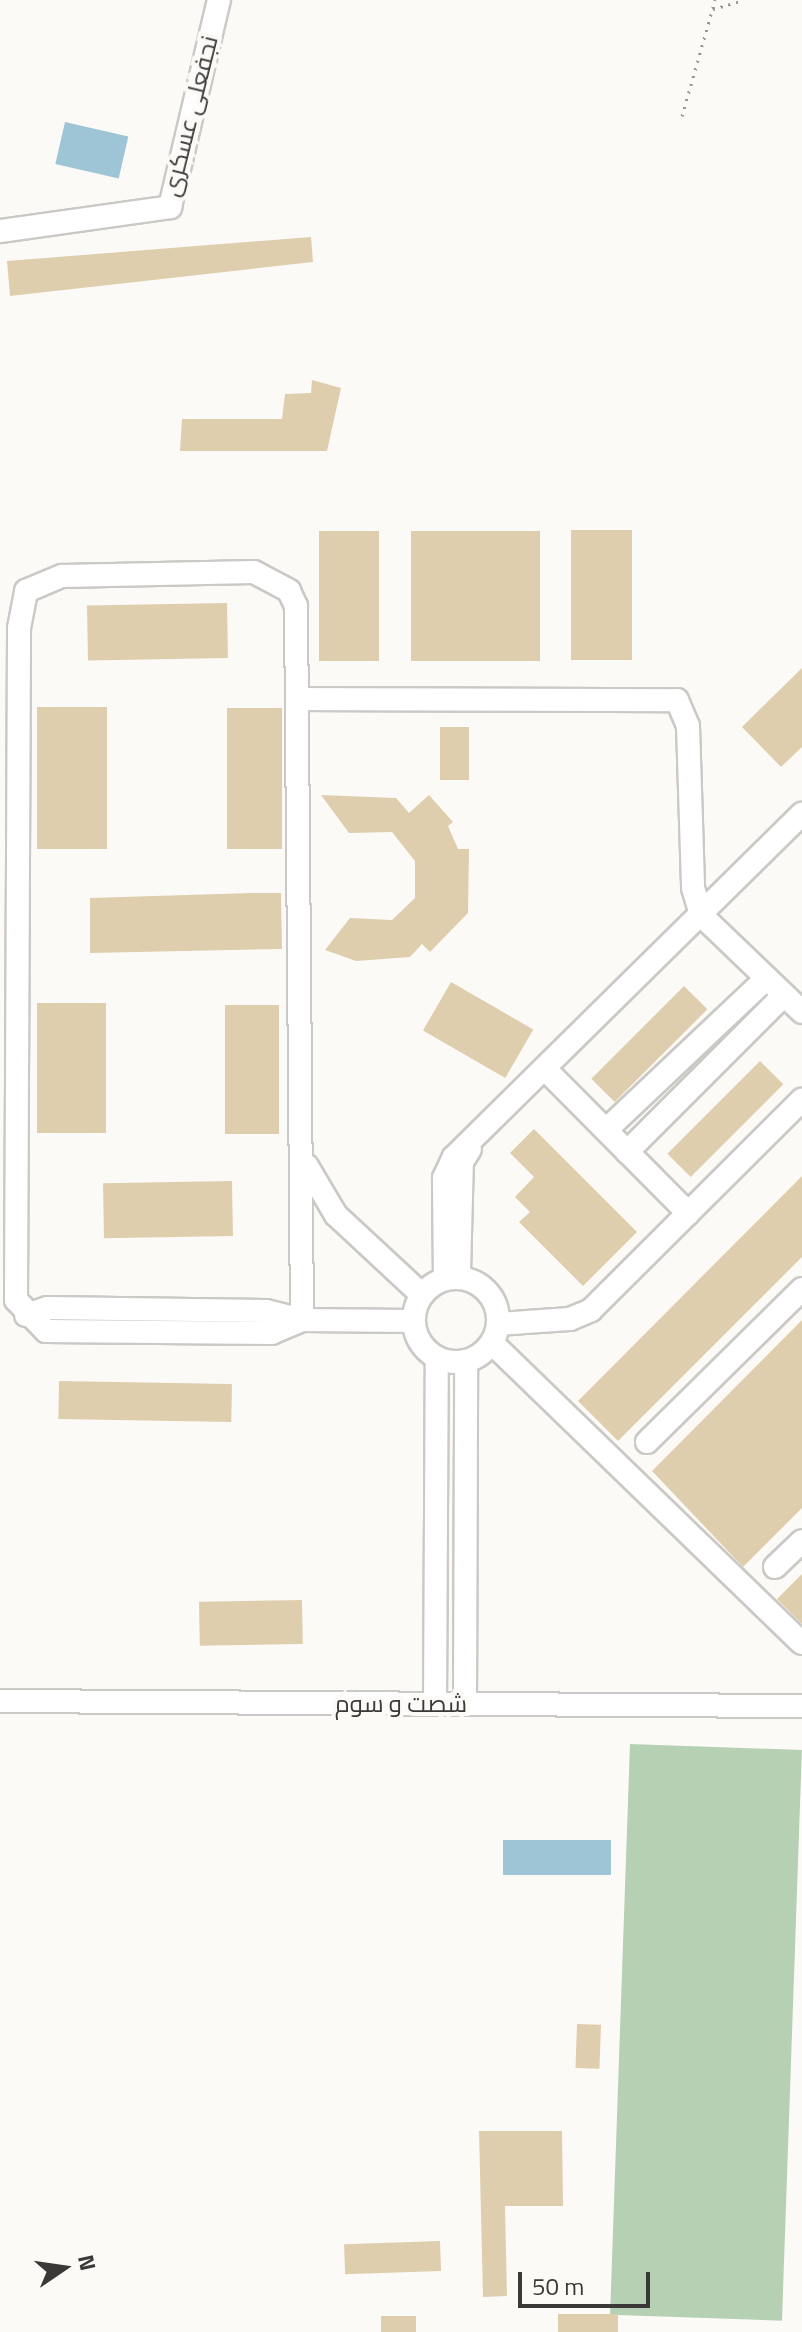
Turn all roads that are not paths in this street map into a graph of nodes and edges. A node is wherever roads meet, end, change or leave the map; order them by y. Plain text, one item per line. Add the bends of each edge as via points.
1 (219, 0) edge
2 (0, 231) edge
3 (299, 699) junction
4 (802, 814) edge
5 (701, 915) junction
6 (767, 978) junction
7 (784, 995) junction
8 (802, 1012) edge
9 (546, 1070) junction
10 (802, 1100) edge
11 (606, 1130) junction
12 (627, 1152) junction
13 (303, 1157) junction
14 (688, 1213) junction
15 (452, 1278) junction
16 (802, 1289) edge
17 (422, 1295) junction
18 (302, 1320) junction
19 (413, 1321) junction
20 (495, 1334) junction
21 (437, 1358) junction
22 (466, 1361) junction
23 (647, 1442) dead end
24 (802, 1541) edge
25 (775, 1567) dead end
26 (802, 1643) edge
27 (0, 1701) edge
28 (435, 1704) junction
29 (465, 1704) junction
30 (802, 1706) edge

1 - 2 street, نجفعلی عسکری via 170,207
3 - 5 street via 677,700 688,726 693,888
3 - 13 street
3 - 18 street via 296,606 289,591 254,572 62,576 26,591 19,628 16,1300 26,1315 47,1308 266,1311
4 - 5 street
5 - 6 street
5 - 9 street
6 - 7 street
6 - 11 street
7 - 8 street
7 - 12 street
9 - 11 street
9 - 15 street via 478,1137 462,1162
10 - 14 street
11 - 12 street
12 - 14 street
13 - 17 street via 336,1215
13 - 18 street
14 - 20 street via 591,1310
15 - 17 street
15 - 20 street via 485,1289
16 - 23 street
17 - 19 street
18 - 19 street
19 - 21 street via 422,1346
20 - 22 street
20 - 26 street
21 - 22 street
21 - 28 street
22 - 29 street
24 - 25 street
27 - 28 street, شصت و سوم
28 - 29 street, شصت و سوم
29 - 30 street, شصت و سوم

